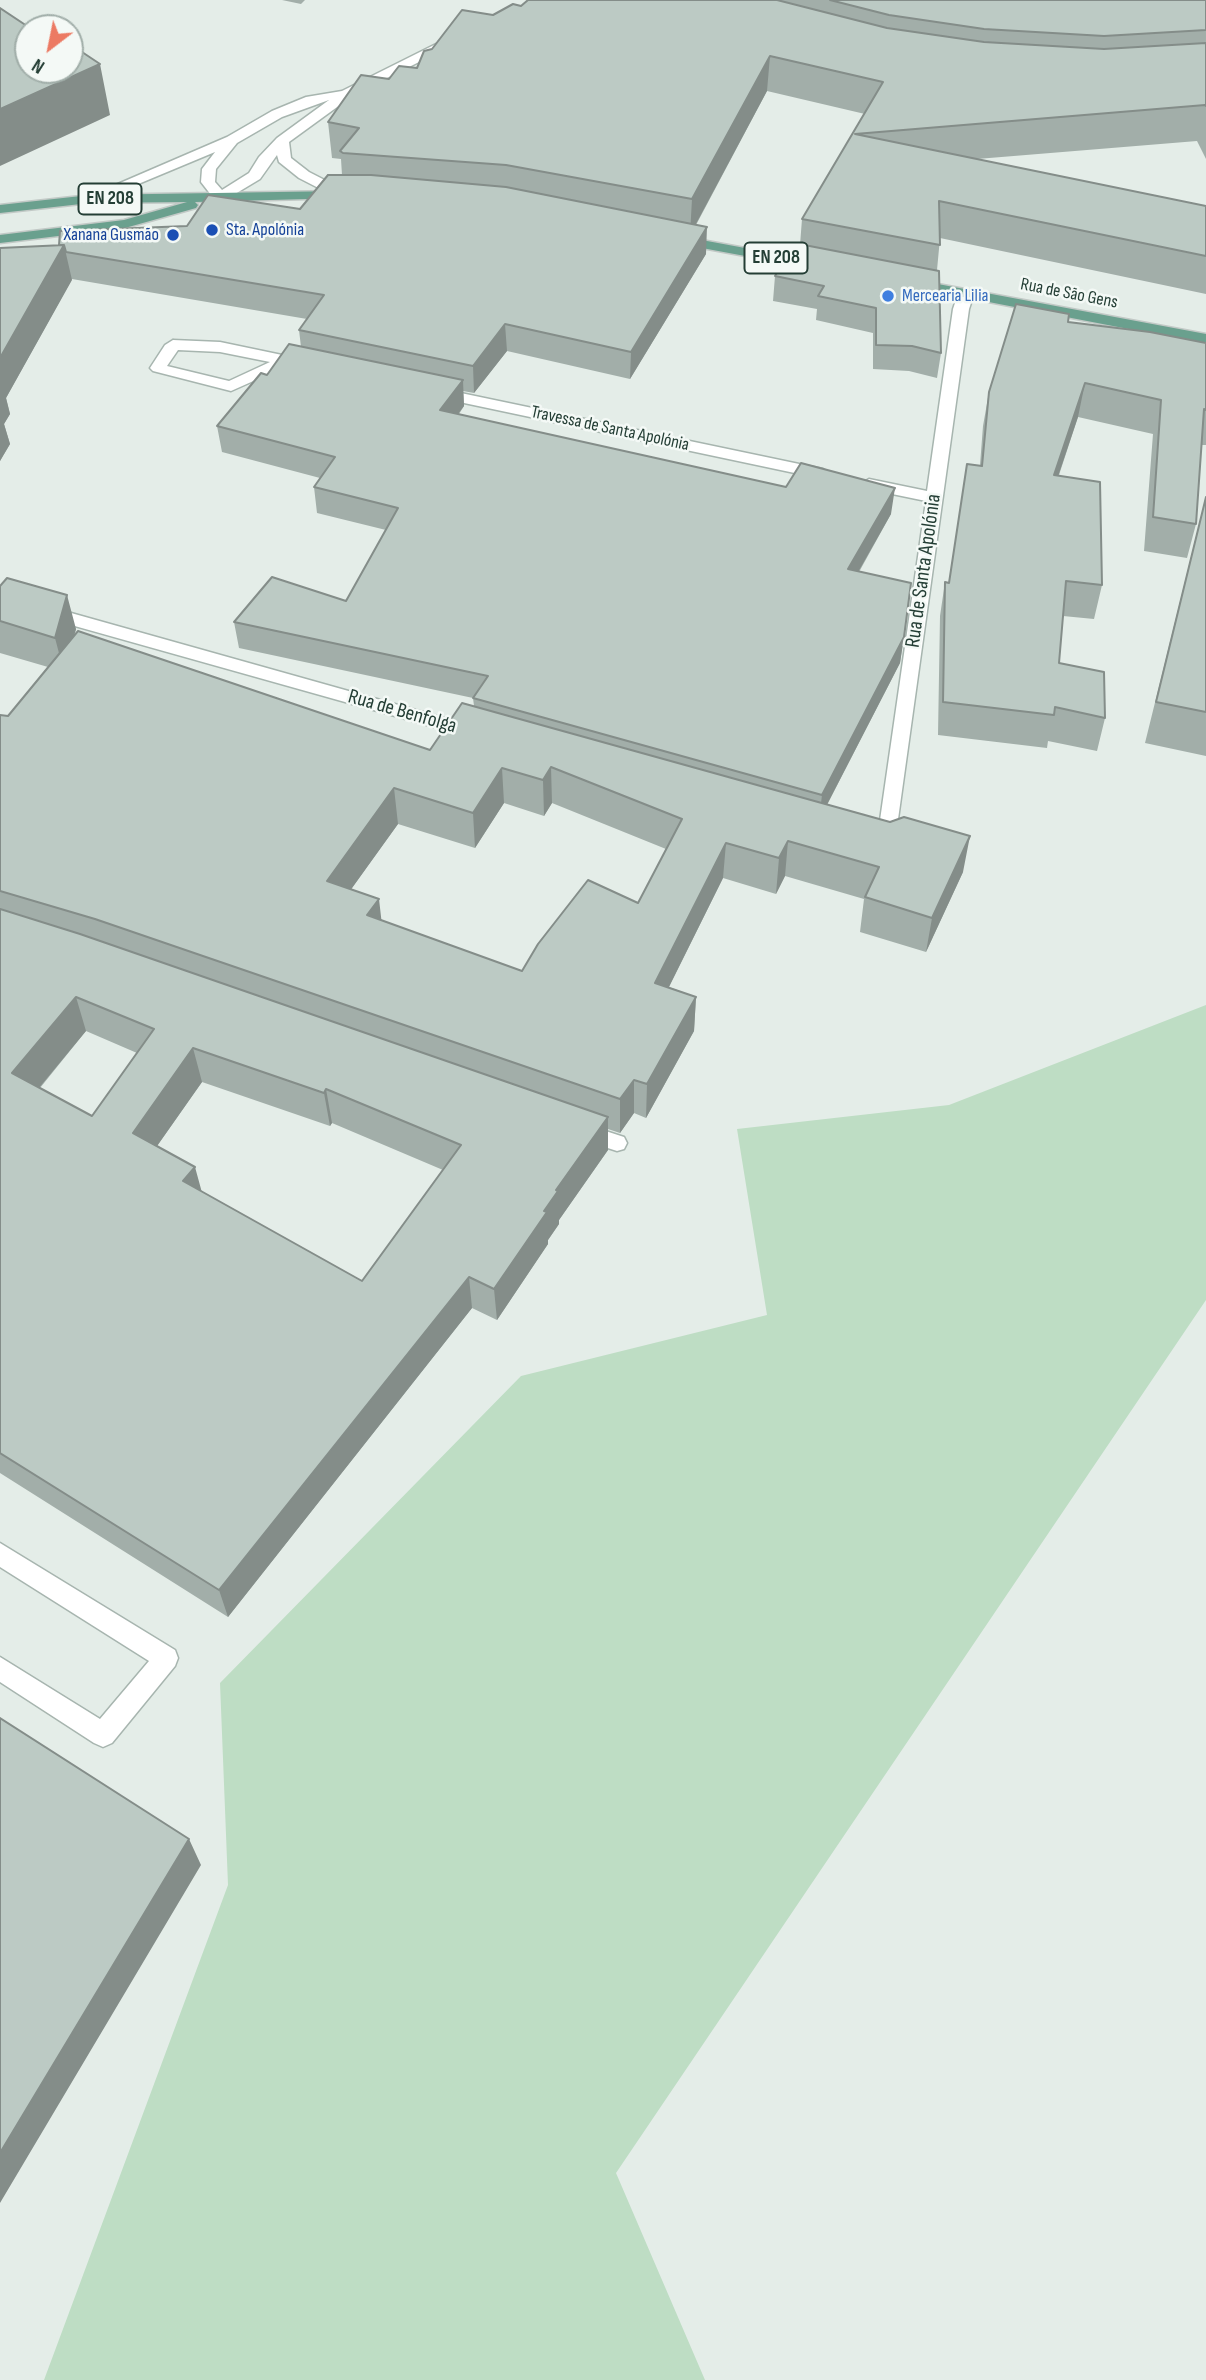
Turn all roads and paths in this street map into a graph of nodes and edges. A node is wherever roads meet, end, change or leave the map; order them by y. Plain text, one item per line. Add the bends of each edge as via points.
1 (459, 36) edge
2 (350, 91) junction
3 (232, 139) junction
4 (282, 141) junction
5 (349, 195) joint
6 (220, 197) junction
7 (90, 200) junction
8 (0, 209) edge
9 (668, 238) edge
10 (0, 239) edge
11 (829, 268) edge
12 (896, 281) edge
13 (966, 294) junction
14 (1206, 339) edge
15 (285, 361) junction
16 (325, 369) edge
17 (420, 389) edge
18 (935, 498) junction
19 (0, 599) edge
20 (487, 736) edge
21 (879, 846) edge
22 (565, 1125) edge
23 (617, 1143) dead end
24 (0, 1553) edge
25 (0, 1668) edge

1 - 2 street
2 - 3 street via 311,100
2 - 4 street
3 - 6 street via 209,169 208,182
3 - 7 street
4 - 5 street via 284,159 304,176
4 - 6 street via 255,176
5 - 6 main road, EN 208
6 - 7 main road, EN 208
6 - 10 main road, EN 208 via 125,225
7 - 8 main road, EN 208
9 - 11 main road, EN 208
12 - 13 main road, Rua de São Gens
13 - 14 main road, Rua de São Gens
13 - 18 street, Rua de Santa Apolónia
15 - 15 street via 220,347 173,345 158,368 231,386
15 - 16 street
17 - 18 street, Travessa de Santa Apolónia
18 - 21 street, Rua de Santa Apolónia
19 - 20 street, Rua de Benfolga
22 - 23 street
24 - 25 street via 166,1658 103,1735

